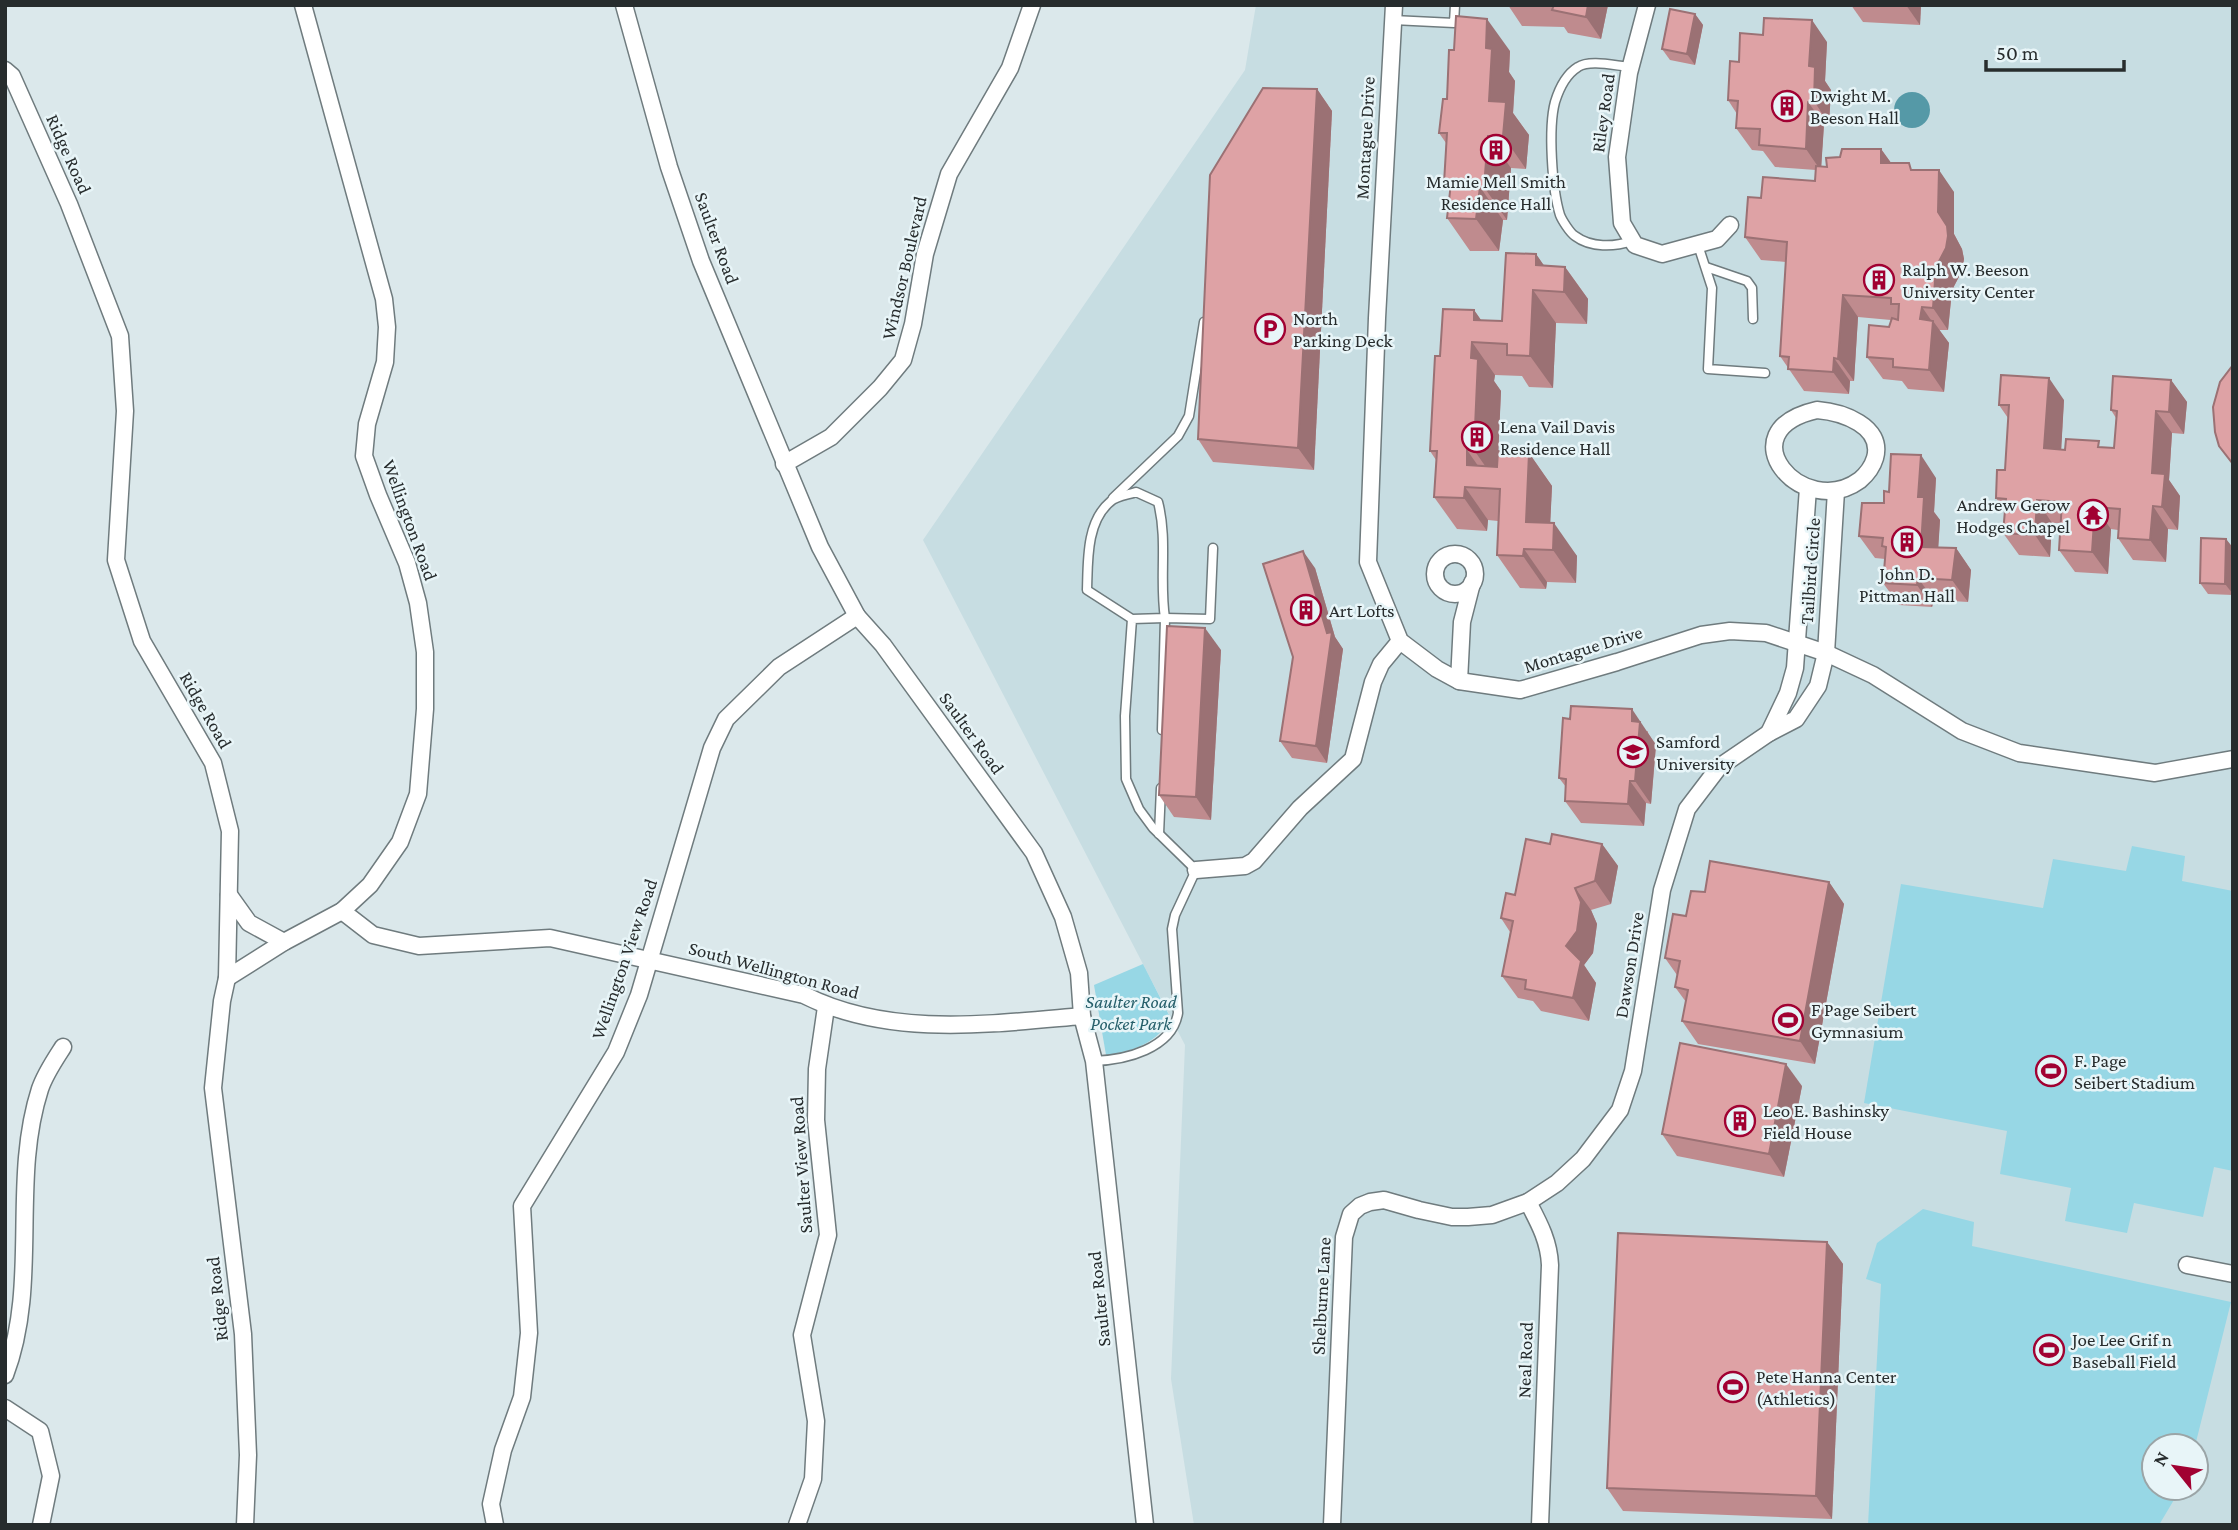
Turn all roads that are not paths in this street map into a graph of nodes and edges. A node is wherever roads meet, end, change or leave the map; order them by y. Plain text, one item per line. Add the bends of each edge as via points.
1 (303, 5) edge
2 (624, 5) edge
3 (1032, 5) edge
4 (1455, 5) edge
5 (1647, 5) edge
6 (1393, 13) edge
7 (1631, 67) junction
8 (5, 70) edge
9 (1730, 225) dead end
10 (1632, 241) junction
11 (1698, 245) junction
12 (1706, 267) junction
13 (1205, 314) edge
14 (1753, 318) dead end
15 (1765, 373) dead end
16 (785, 464) junction
17 (1808, 488) junction
18 (1836, 491) junction
19 (1111, 500) junction
20 (1213, 548) dead end
21 (1472, 583) junction
22 (1442, 590) junction
23 (857, 616) junction
24 (1165, 618) junction
25 (1132, 619) junction
26 (1462, 622) junction
27 (1400, 641) junction
28 (1798, 644) junction
29 (1826, 653) junction
30 (1459, 681) junction
31 (1769, 733) junction
32 (1162, 740) edge
33 (2233, 759) edge
34 (1161, 780) edge
35 (1159, 834) junction
36 (1196, 870) junction
37 (229, 895) junction
38 (342, 911) junction
39 (284, 942) junction
40 (650, 960) junction
41 (227, 978) junction
42 (827, 1007) junction
43 (1082, 1016) junction
44 (62, 1047) dead end
45 (1094, 1061) junction
46 (1528, 1202) junction
47 (2187, 1265) dead end
48 (2233, 1274) edge
49 (5, 1375) edge
50 (5, 1408) edge
51 (41, 1525) edge
52 (245, 1525) edge
53 (495, 1525) edge
54 (797, 1525) edge
55 (1145, 1525) edge
56 (1332, 1525) edge
57 (1540, 1525) edge

1 - 38 street, Wellington Road via 384,299 385,362 367,424 364,456 407,563 425,652 418,794 400,842 370,885
2 - 16 street, Saulter Road via 669,167 701,261
3 - 16 street, Windsor Boulevard via 1010,68 948,174 925,254 903,360 831,437
4 - 6 lane via 1454,23
5 - 7 street, Riley Road
6 - 27 street, Montague Drive via 1368,562
7 - 10 street, Riley Road via 1617,157 1622,223
7 - 10 lane via 1580,66 1563,80 1554,104 1551,157 1560,216 1575,236 1599,246
8 - 37 street, Ridge Road via 12,76 69,204 120,336 125,411 116,560 142,640 213,763 230,831
9 - 11 street via 1717,239
10 - 11 street via 1662,254
11 - 12 lane
12 - 14 lane via 1747,281 1752,288
12 - 15 lane via 1712,288 1708,369
13 - 19 lane via 1189,416 1178,436
16 - 23 street, Saulter Road via 820,547
17 - 18 street, Tailbird Circle
17 - 18 street, Tailbird Circle via 1776,464 1774,445 1793,419 1806,412 1828,411 1860,424 1874,439 1876,449 1865,476
17 - 28 street, Tailbird Circle
18 - 29 street, Tailbird Circle
19 - 24 lane via 1136,492 1158,502 1164,523
19 - 25 lane via 1098,515 1088,550 1087,590
20 - 24 lane via 1210,619
21 - 22 street via 1461,593
21 - 22 street via 1470,562 1453,554 1441,560 1435,571
21 - 26 street
22 - 26 street
23 - 40 street, Wellington View Road via 779,667 726,719 712,748
23 - 43 street, Saulter Road via 1034,853 1063,917 1079,973
24 - 25 lane
24 - 32 lane
25 - 35 lane via 1126,779 1139,809
26 - 30 street
27 - 30 street, Montague Drive
27 - 36 street via 1373,682 1353,759 1300,808 1254,861 1245,866
28 - 29 street, Montague Drive
28 - 30 street, Montague Drive via 1766,633 1730,631 1701,635 1520,690
28 - 31 street via 1788,693
29 - 31 street, Dawson Drive via 1818,687 1807,705 1796,719
29 - 33 street, Montague Drive via 1873,675 1962,732 2019,754 2155,773
31 - 46 street, Dawson Drive via 1719,767 1684,817 1662,891 1633,1072 1620,1110 1583,1159
34 - 35 lane
35 - 36 lane
36 - 45 lane via 1172,929 1176,1023 1170,1034 1152,1047 1111,1061
37 - 39 street via 250,923
37 - 41 street, Ridge Road
38 - 39 street, Wellington Road
38 - 40 street, South Wellington Road via 373,935 419,946 550,938
39 - 41 street, Wellington Road
40 - 42 street, South Wellington Road via 804,995
40 - 53 street, Wellington View Road via 616,1052 522,1206 529,1333 522,1397 503,1450 491,1504
41 - 52 street, Ridge Road via 213,1088 243,1334 248,1455
42 - 43 street, South Wellington Road via 890,1021 968,1025
42 - 54 street, Saulter View Road via 817,1069 816,1121 828,1235 802,1335 816,1421 813,1479
43 - 45 street, Saulter Road
44 - 49 street via 40,1089 27,1144 24,1291 16,1347
45 - 55 street, Saulter Road
46 - 56 street, Shelburne Lane via 1492,1214 1460,1217 1384,1200 1360,1206 1351,1214 1344,1237
46 - 57 street, Neal Road via 1544,1232 1550,1265
47 - 48 street
50 - 51 street via 40,1431 51,1476

